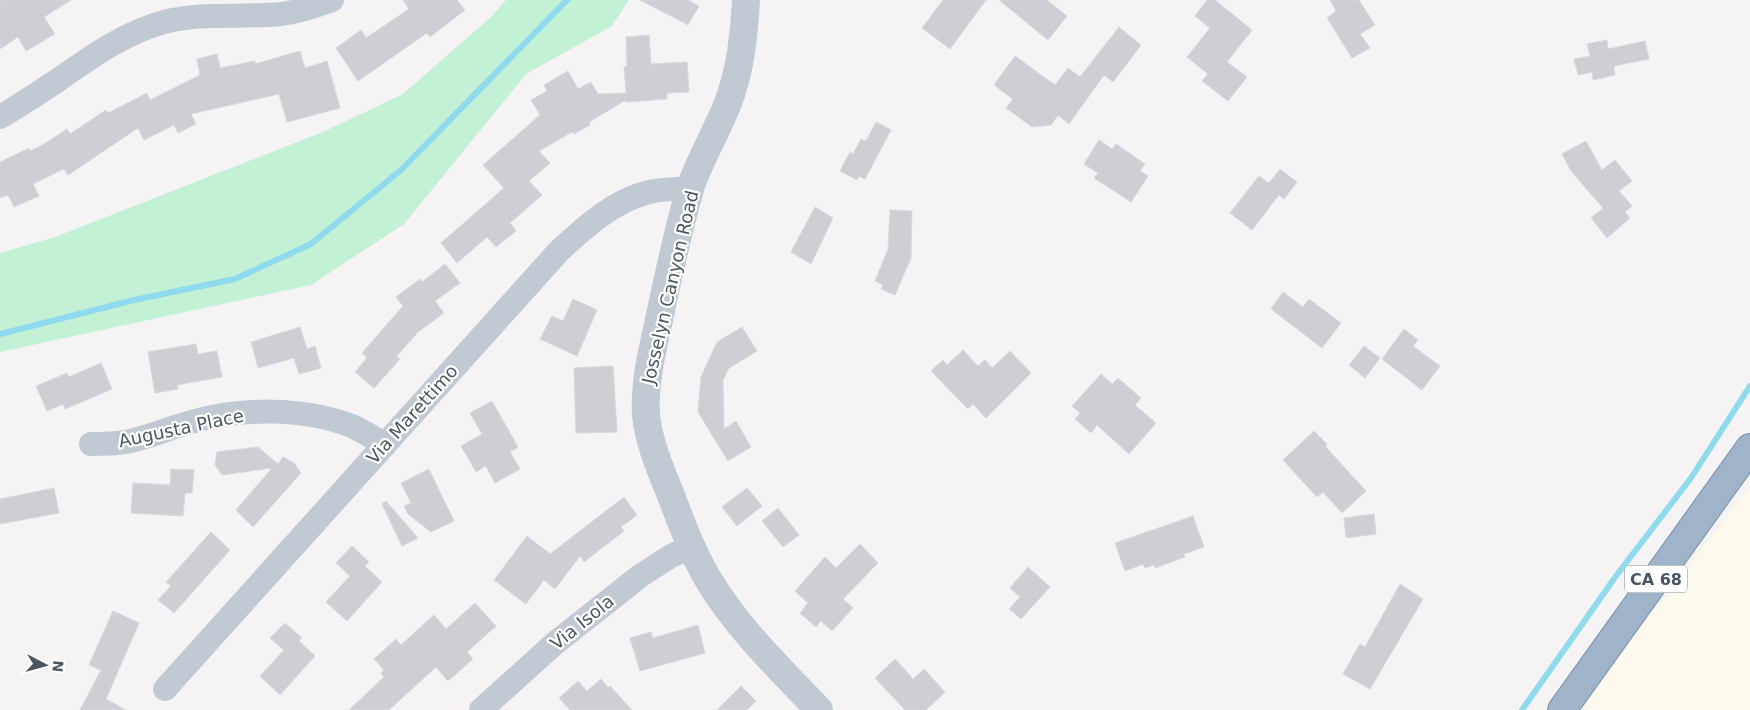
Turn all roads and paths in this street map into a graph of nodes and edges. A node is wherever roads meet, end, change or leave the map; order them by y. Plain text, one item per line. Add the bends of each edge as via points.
1 (332, 0) edge
2 (746, 0) edge
3 (0, 117) edge
4 (691, 188) junction
5 (91, 444) dead end
6 (385, 445) junction
7 (1750, 448) edge
8 (692, 547) junction
9 (165, 690) dead end
10 (495, 705) edge
11 (819, 710) edge
12 (1562, 710) edge

1 - 3 street via 281,14 203,15 163,22 110,45
2 - 4 street, Josselyn Canyon Road via 739,68 729,100
4 - 6 street, Via Marettimo via 649,192 593,220 559,250
4 - 8 street, Josselyn Canyon Road via 670,266 646,396 648,430 654,452
5 - 6 street, Augusta Place via 126,442 191,422 259,412 322,417 353,427
6 - 9 street, Via Marettimo
7 - 12 highway, CA 68
8 - 10 street, Via Isola via 640,576 554,644
8 - 11 street, Josselyn Canyon Road via 725,605 769,658

